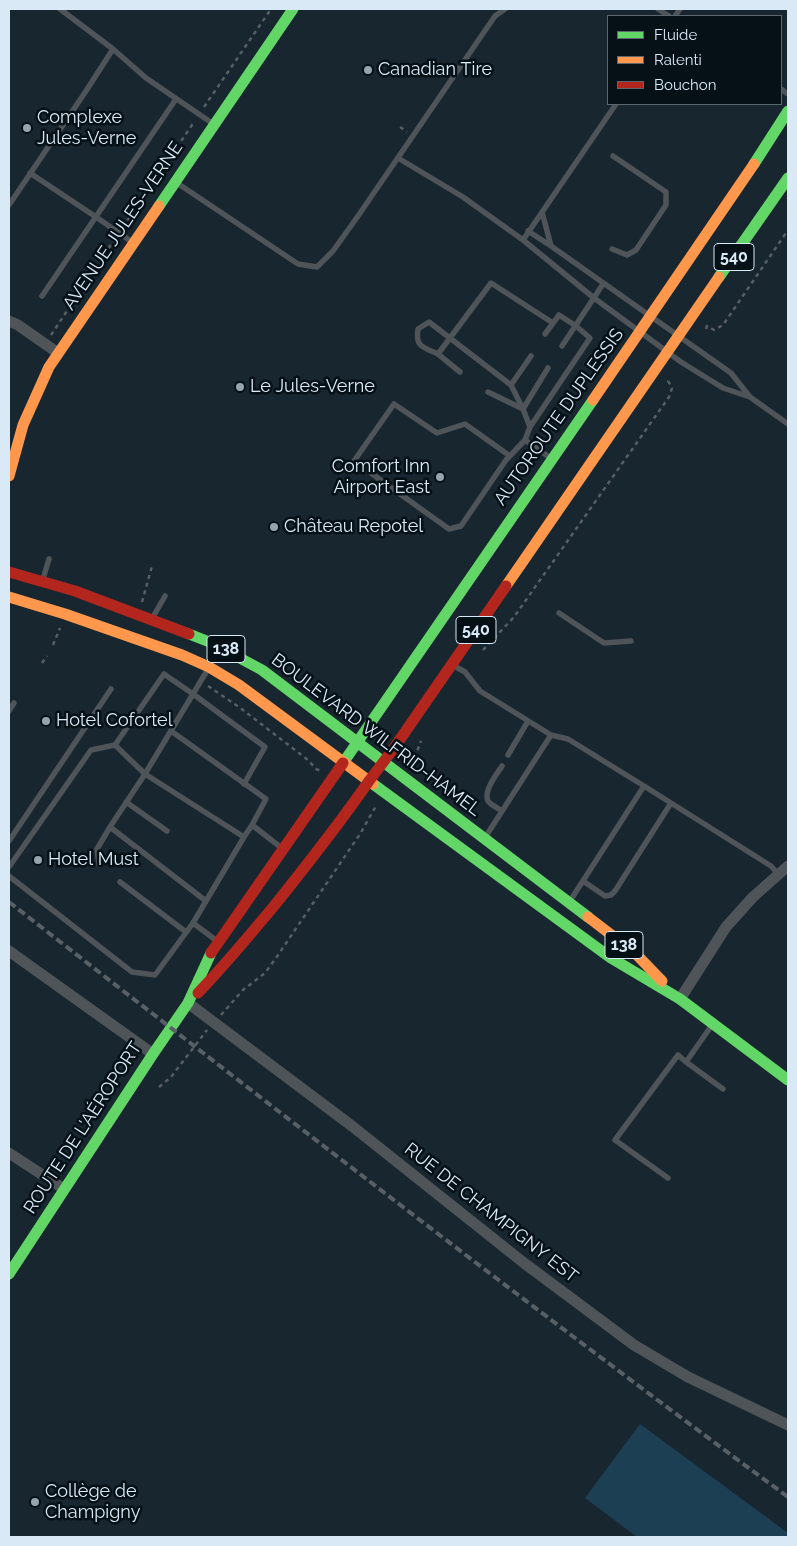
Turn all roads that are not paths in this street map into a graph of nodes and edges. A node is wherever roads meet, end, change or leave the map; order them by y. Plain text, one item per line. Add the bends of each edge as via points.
1 (60, 9) edge
2 (293, 9) edge
3 (505, 9) edge
4 (113, 49) junction
5 (176, 99) junction
6 (615, 105) edge
7 (788, 111) edge
8 (214, 124) junction
9 (613, 156) dead end
10 (398, 158) junction
11 (30, 173) junction
12 (788, 178) edge
13 (175, 182) junction
14 (9, 205) edge
15 (542, 212) junction
16 (96, 217) junction
17 (528, 232) junction
18 (523, 240) junction
19 (134, 243) junction
20 (551, 246) junction
21 (612, 250) dead end
22 (603, 284) junction
23 (42, 296) dead end
24 (594, 298) junction
25 (650, 316) junction
26 (9, 321) edge
27 (553, 323) junction
28 (576, 326) junction
29 (639, 331) junction
30 (545, 334) dead end
31 (679, 336) junction
32 (451, 338) junction
33 (562, 346) dead end
34 (668, 352) junction
35 (58, 353) junction
36 (438, 354) junction
37 (531, 356) dead end
38 (548, 368) dead end
39 (460, 372) dead end
40 (511, 386) junction
41 (488, 392) dead end
42 (750, 397) junction
43 (523, 409) junction
44 (788, 424) edge
45 (530, 427) junction
46 (526, 440) junction
47 (510, 456) junction
48 (551, 458) junction
49 (9, 476) edge
50 (49, 559) dead end
51 (9, 572) edge
52 (42, 581) junction
53 (166, 596) dead end
54 (9, 597) edge
55 (559, 614) dead end
56 (152, 620) junction
57 (631, 641) dead end
58 (452, 665) junction
59 (209, 667) junction
60 (112, 689) dead end
61 (193, 694) junction
62 (14, 703) dead end
63 (9, 711) edge
64 (528, 721) junction
65 (171, 731) junction
66 (551, 735) junction
67 (358, 742) junction
68 (115, 745) junction
69 (508, 755) dead end
70 (343, 762) junction
71 (384, 762) junction
72 (502, 766) dead end
73 (145, 774) junction
74 (369, 782) junction
75 (244, 784) junction
76 (644, 786) junction
77 (126, 802) junction
78 (671, 803) junction
79 (502, 811) junction
80 (252, 825) junction
81 (110, 827) junction
82 (167, 831) dead end
83 (244, 837) junction
84 (484, 838) junction
85 (9, 841) edge
86 (283, 849) junction
87 (99, 865) dead end
88 (788, 866) edge
89 (9, 867) edge
90 (778, 874) junction
91 (9, 876) edge
92 (583, 881) junction
93 (120, 882) dead end
94 (206, 901) junction
95 (569, 903) junction
96 (193, 923) junction
97 (186, 932) junction
98 (219, 942) junction
99 (9, 951) edge
100 (680, 999) junction
101 (188, 1003) junction
102 (713, 1023) junction
103 (153, 1054) junction
104 (686, 1062) junction
105 (788, 1080) edge
106 (723, 1089) dead end
107 (9, 1153) edge
108 (668, 1178) dead end
109 (64, 1189) junction
110 (9, 1274) edge
111 (788, 1425) edge

1 - 4 lane
2 - 8 main road, AVENUE JULES-VERNE
3 - 10 lane via 495,16
4 - 5 lane
4 - 11 lane
5 - 8 lane
5 - 16 lane
6 - 15 lane
7 - 25 main road, AUTOROUTE DUPLESSIS / 540
8 - 13 main road, AVENUE JULES-VERNE
9 - 21 lane via 666,192 666,205 636,250 627,255
10 - 13 lane via 333,251 317,267 298,264
10 - 18 lane
11 - 14 lane
11 - 16 lane
12 - 31 main road, 540
13 - 19 main road, AVENUE JULES-VERNE
15 - 17 lane
15 - 20 lane
16 - 19 lane
16 - 23 lane
17 - 18 lane
17 - 20 lane
18 - 24 lane
19 - 35 main road, AVENUE JULES-VERNE
20 - 22 lane
22 - 24 lane
22 - 25 lane
24 - 28 lane
24 - 29 lane
25 - 29 main road, AUTOROUTE DUPLESSIS / 540
25 - 31 lane
26 - 35 street
27 - 28 lane via 559,315
27 - 30 lane
27 - 32 lane via 491,283
28 - 33 lane
28 - 45 lane via 590,338
29 - 34 lane
29 - 48 main road, AUTOROUTE DUPLESSIS / 540
31 - 34 main road, 540
31 - 42 lane via 731,373
32 - 36 lane
32 - 36 lane via 430,322 418,329 416,338 420,346
32 - 40 lane
34 - 42 lane via 723,388
34 - 58 main road, 540
35 - 49 main road, AVENUE JULES-VERNE via 23,425
36 - 39 lane
37 - 40 lane
38 - 43 lane
40 - 43 lane
41 - 43 lane
42 - 44 lane
43 - 45 lane
45 - 46 lane
46 - 47 lane
46 - 48 lane
47 - 47 lane via 461,526 449,529 354,461 394,404 437,433 465,424
48 - 67 main road, AUTOROUTE DUPLESSIS / 540
50 - 52 lane
51 - 52 main road, BOULEVARD WILFRID-HAMEL
52 - 56 main road, BOULEVARD WILFRID-HAMEL / 138
53 - 56 lane
54 - 59 main road, BOULEVARD WILFRID-HAMEL via 66,614
55 - 57 lane via 604,643
56 - 67 main road, BOULEVARD WILFRID-HAMEL / 138 via 236,655 269,675
58 - 64 lane via 465,672 480,691
58 - 71 main road, 540
59 - 61 lane
59 - 70 main road, BOULEVARD WILFRID-HAMEL via 263,702
60 - 85 lane
61 - 65 lane
61 - 68 lane via 164,674
61 - 75 lane via 265,747
62 - 63 lane
64 - 66 lane
64 - 69 lane
65 - 73 lane
65 - 75 lane
66 - 76 lane via 568,739
66 - 79 lane
67 - 70 main road, ROUTE DE L'AÉROPORT / 540
67 - 71 main road, BOULEVARD WILFRID-HAMEL / 138
68 - 73 lane
68 - 89 lane via 91,750
70 - 74 main road, BOULEVARD WILFRID-HAMEL
70 - 86 main road, ROUTE DE L'AÉROPORT
71 - 74 main road, ROUTE DE L'AÉROPORT / 540
71 - 84 main road, BOULEVARD WILFRID-HAMEL / 138
72 - 79 lane via 487,798
73 - 77 lane
73 - 83 lane
74 - 100 main road, BOULEVARD WILFRID-HAMEL via 611,958
74 - 101 main road, ROUTE DE L'AÉROPORT via 312,860 243,945
75 - 80 lane via 266,799
76 - 78 lane
76 - 92 lane
77 - 81 lane
77 - 82 lane
78 - 90 lane via 771,866
78 - 92 lane via 611,895 605,896
79 - 84 lane
80 - 83 lane
80 - 86 lane
81 - 87 lane via 97,850
81 - 94 lane
83 - 94 lane
84 - 95 main road, BOULEVARD WILFRID-HAMEL / 138
86 - 98 main road, ROUTE DE L'AÉROPORT
88 - 90 street
90 - 100 street via 726,927
91 - 97 lane via 132,972 155,975
92 - 95 lane
93 - 97 lane
94 - 96 lane
95 - 100 main road, BOULEVARD WILFRID-HAMEL / 138 via 635,953
96 - 97 lane
96 - 98 lane
98 - 101 main road, ROUTE DE L'AÉROPORT
99 - 103 street
100 - 102 main road, BOULEVARD WILFRID-HAMEL / 138
101 - 103 main road, ROUTE DE L'AÉROPORT
101 - 111 street, RUE DE CHAMPIGNY EST via 634,1345 688,1378
102 - 104 lane
102 - 105 main road, BOULEVARD WILFRID-HAMEL / 138
103 - 109 main road, ROUTE DE L'AÉROPORT
104 - 106 lane
104 - 108 lane via 678,1055 615,1140
107 - 109 street
109 - 110 main road, ROUTE DE L'AÉROPORT

